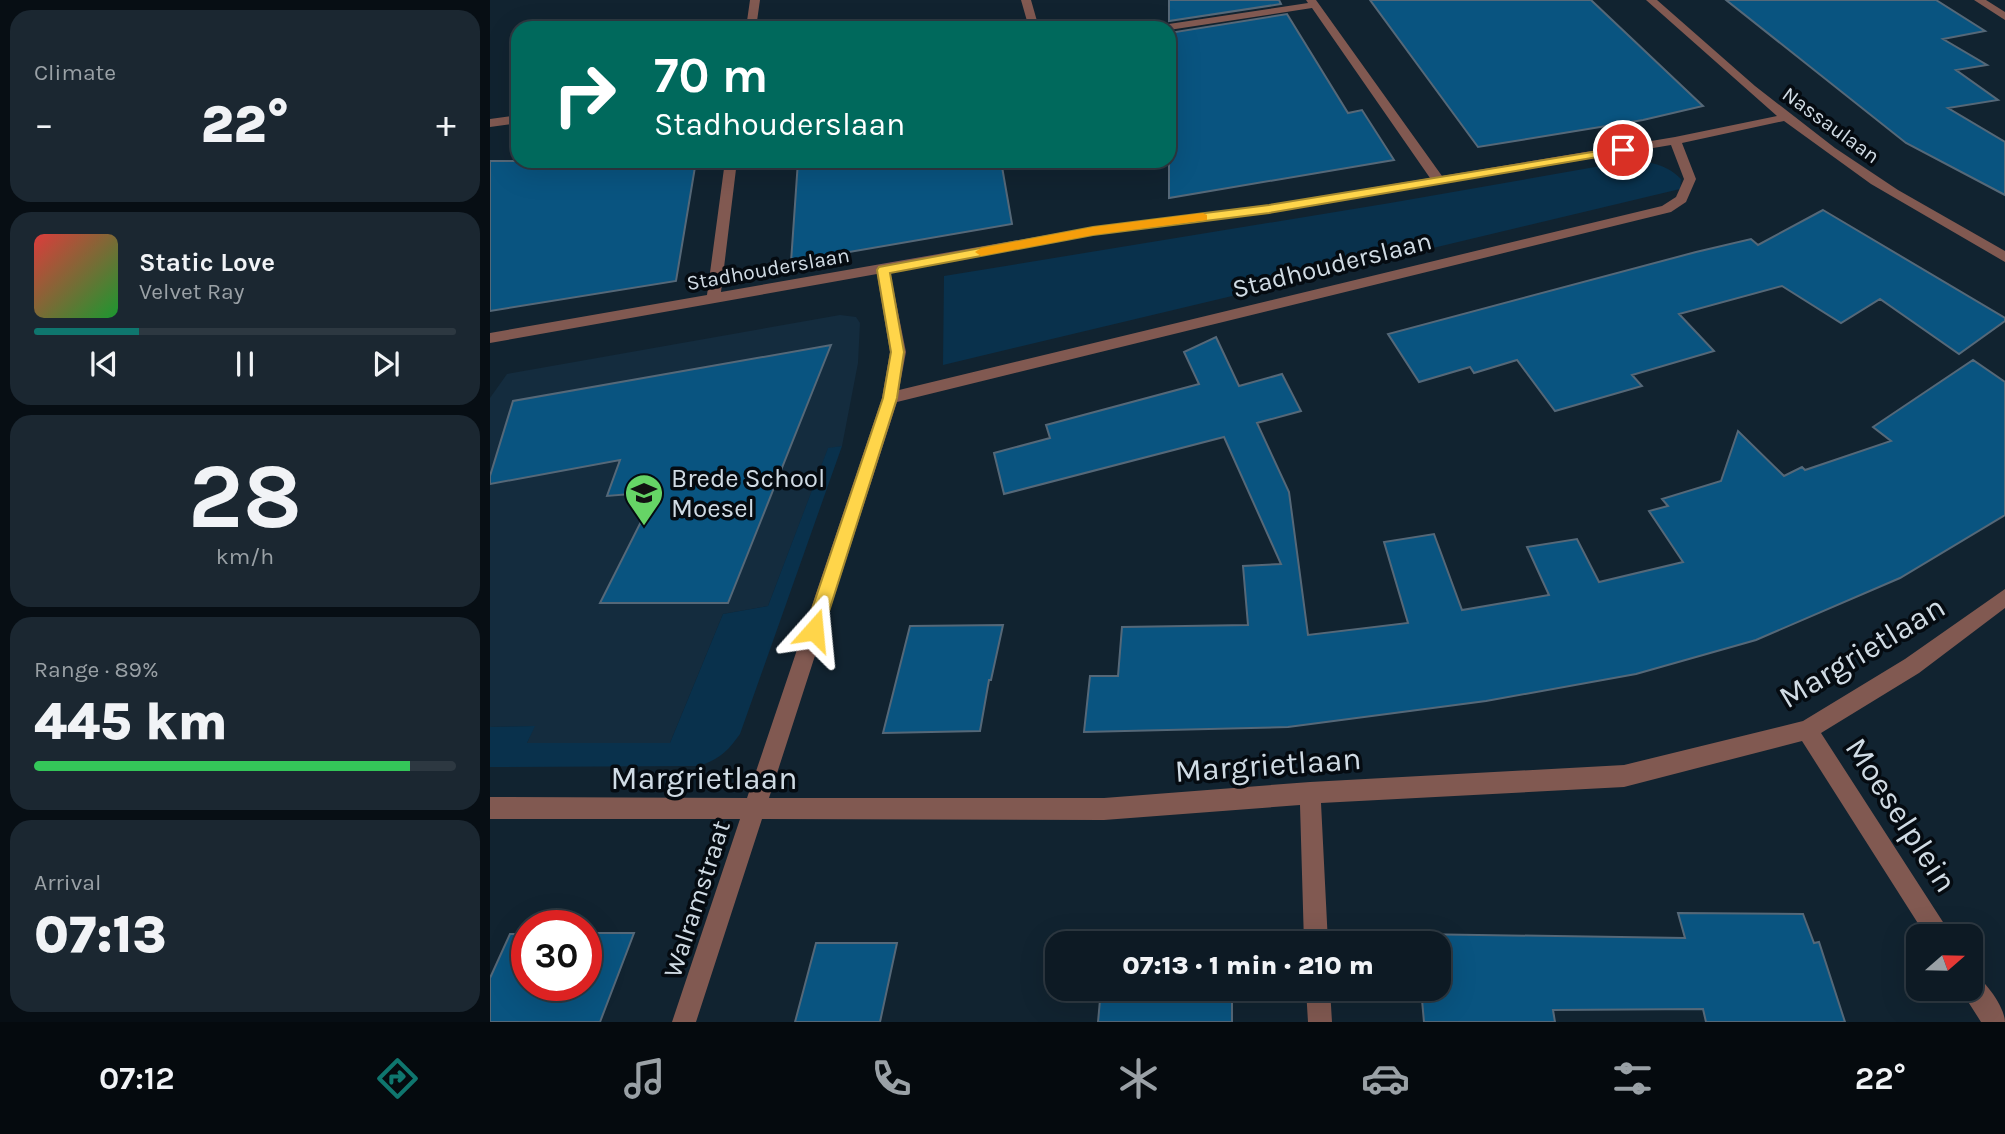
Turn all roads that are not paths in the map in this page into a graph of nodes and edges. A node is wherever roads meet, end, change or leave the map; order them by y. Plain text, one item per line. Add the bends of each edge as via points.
1 (755, 0) edge
2 (1026, 0) edge
3 (1651, 0) edge
4 (1979, 0) edge
5 (1313, 3) edge
6 (2005, 17) edge
7 (752, 21) edge
8 (1032, 21) edge
9 (1176, 26) edge
10 (1787, 117) junction
11 (511, 120) edge
12 (490, 123) edge
13 (1675, 141) junction
14 (730, 168) edge
15 (1438, 180) junction
16 (2005, 257) edge
17 (883, 270) junction
18 (713, 300) junction
19 (490, 338) edge
20 (890, 398) junction
21 (2005, 597) edge
22 (1807, 730) junction
23 (1310, 793) junction
24 (490, 808) edge
25 (755, 810) junction
26 (1932, 924) edge
27 (1316, 931) edge
28 (1319, 1001) edge
29 (1981, 1001) edge
30 (684, 1022) edge
31 (1320, 1022) edge
32 (1995, 1022) edge

1 - 7 street
2 - 8 street
3 - 10 street, Nassaulaan
4 - 6 street
5 - 9 street
5 - 15 street
10 - 13 street, Stadhouderslaan
10 - 16 street, Nassaulaan via 1856,169
11 - 12 street
13 - 15 street, Stadhouderslaan
13 - 20 street, Stadhouderslaan via 1690,178 1681,200 1666,209
14 - 18 street
15 - 17 street, Stadhouderslaan via 1269,209 1093,231
17 - 18 street, Stadhouderslaan
17 - 20 street, Walramstraat via 898,352
18 - 19 street, Stadhouderslaan
20 - 25 street, Walramstraat
21 - 22 street, Margrietlaan via 1912,666
22 - 23 street, Margrietlaan via 1624,776
22 - 26 street, Moeselplein
23 - 25 street, Margrietlaan via 1104,809
23 - 27 street
24 - 25 street, Margrietlaan
25 - 30 street, Walramstraat
28 - 31 street
29 - 32 street

